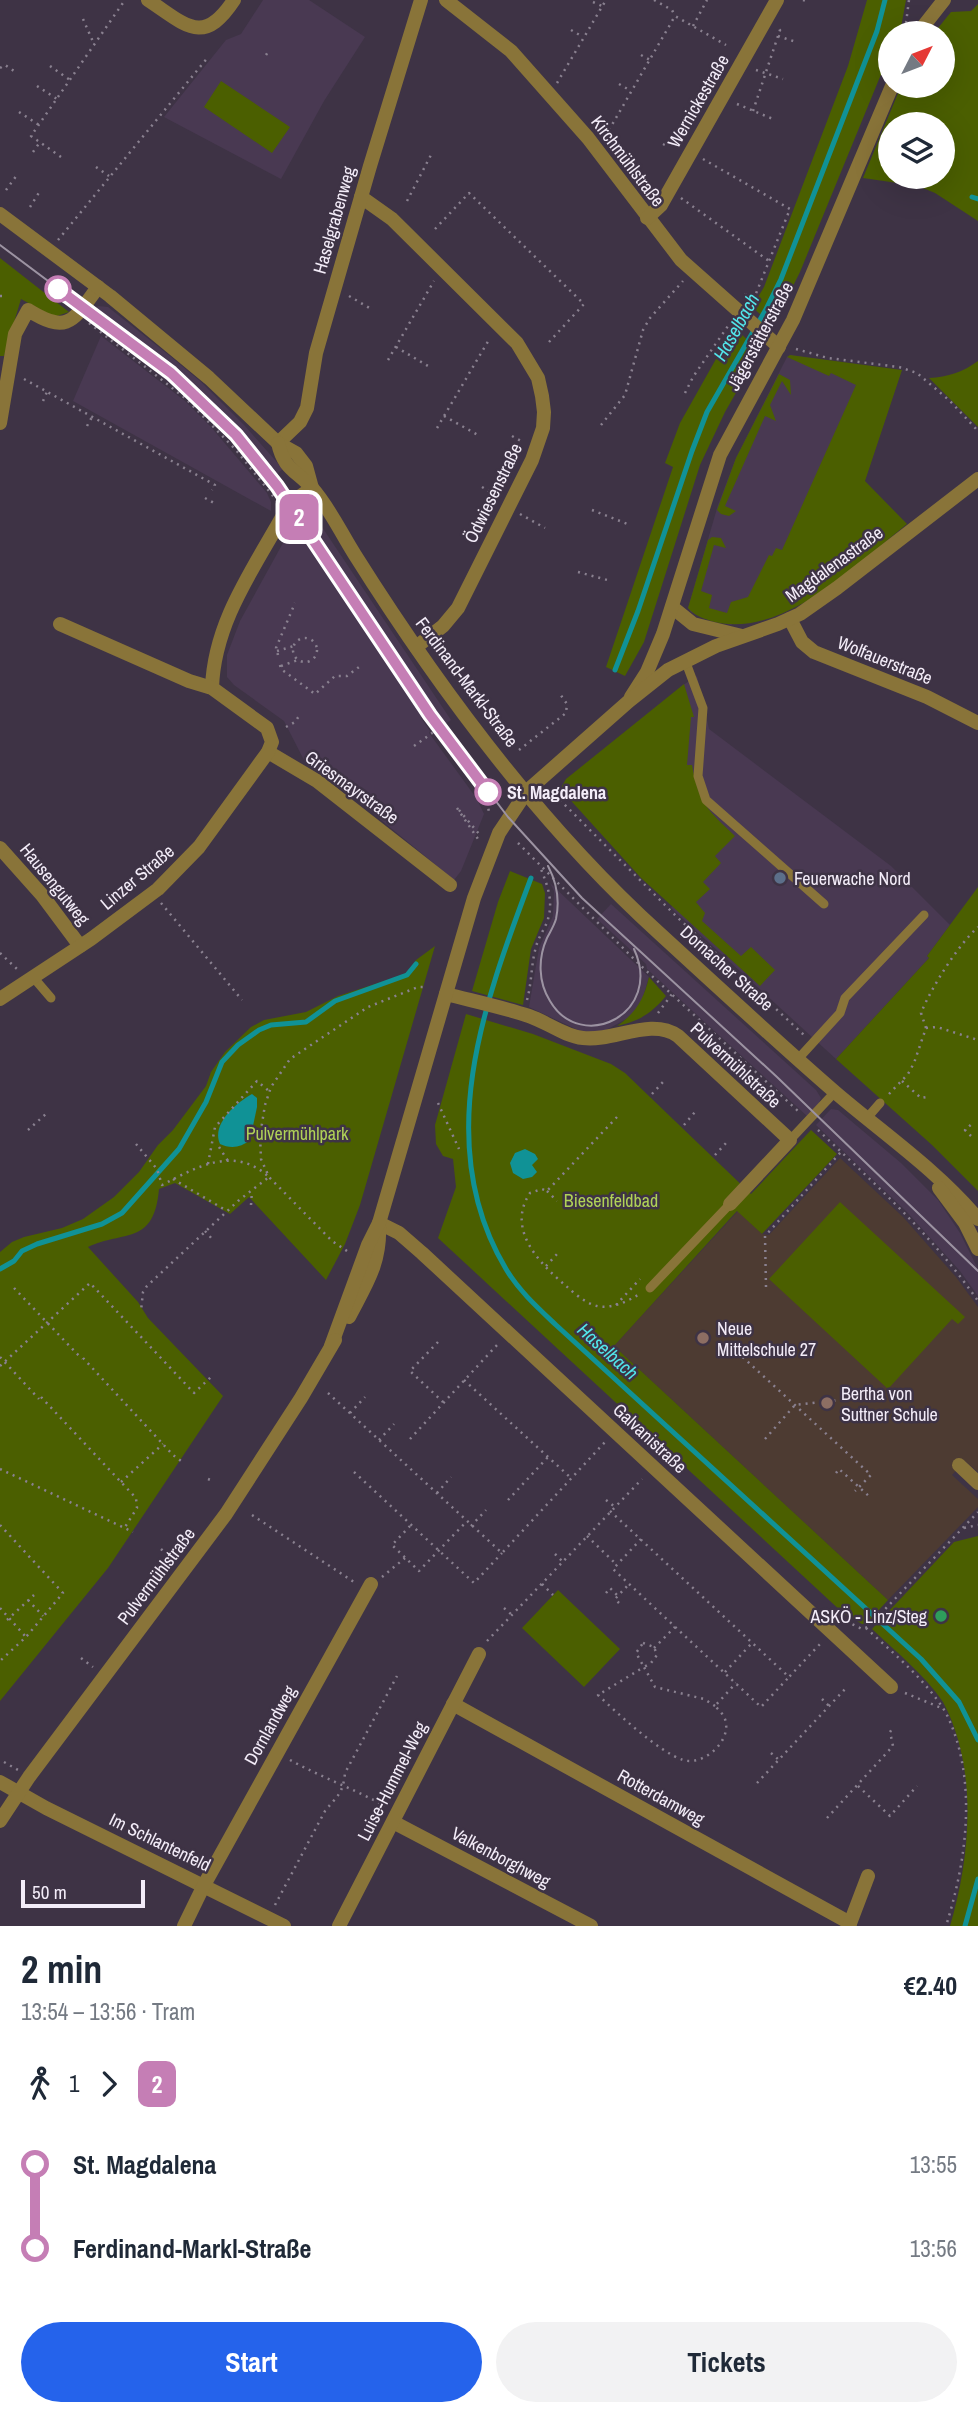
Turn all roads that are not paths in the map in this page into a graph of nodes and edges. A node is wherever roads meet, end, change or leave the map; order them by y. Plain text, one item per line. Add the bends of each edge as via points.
1 (148, 0) edge
2 (234, 0) edge
3 (421, 0) edge
4 (446, 0) edge
5 (778, 0) edge
6 (944, 0) edge
7 (922, 21) edge
8 (887, 98) edge
9 (361, 197) junction
10 (0, 215) edge
11 (647, 218) junction
12 (98, 287) junction
13 (785, 346) junction
14 (0, 423) edge
15 (278, 443) junction
16 (978, 480) edge
17 (312, 488) junction
18 (672, 607) junction
19 (790, 620) junction
20 (60, 624) dead end
21 (742, 636) junction
22 (416, 647) junction
23 (684, 660) junction
24 (212, 688) junction
25 (629, 701) junction
26 (978, 723) edge
27 (268, 752) junction
28 (527, 791) junction
29 (0, 848) edge
30 (450, 885) dead end
31 (824, 904) dead end
32 (924, 915) dead end
33 (80, 946) junction
34 (26, 974) junction
35 (446, 993) junction
36 (51, 998) dead end
37 (0, 999) edge
38 (798, 1059) junction
39 (835, 1092) junction
40 (880, 1103) road end
41 (867, 1118) junction
42 (790, 1140) junction
43 (916, 1160) junction
44 (730, 1204) joint
45 (978, 1219) edge
46 (379, 1223) junction
47 (978, 1249) edge
48 (650, 1288) road end
49 (959, 1465) dead end
50 (978, 1483) edge
51 (365, 1585) road end
52 (479, 1654) road end
53 (891, 1687) road end
54 (453, 1704) junction
55 (0, 1782) edge
56 (19, 1793) junction
57 (395, 1817) junction
58 (0, 1821) edge
59 (868, 1876) dead end
60 (204, 1885) junction
61 (850, 1924) edge
62 (184, 1926) edge
63 (284, 1926) edge
64 (339, 1926) edge
65 (591, 1926) edge

1 - 2 street via 181,22 204,29 222,18
3 - 9 street, Haselgrabenweg
4 - 11 street, Kirchmühlstraße via 511,51 588,138
5 - 11 street, Wernickestraße via 661,205
6 - 7 street
8 - 13 street, Jägerstätterstraße
9 - 15 street, Haselgrabenweg via 316,353 304,416
9 - 22 street, Ödwiesenstraße via 392,219 517,343 538,378 544,412 529,467 458,608
10 - 12 street, Ferdinand-Markl-Straße
11 - 13 street, Kirchmühlstraße via 739,319
12 - 14 street via 79,314 65,323 45,321 28,310 15,334
12 - 15 street, Ferdinand-Markl-Straße via 209,378
13 - 18 street, Jägerstätterstraße via 720,455
15 - 17 street, Ferdinand-Markl-Straße via 302,460
16 - 19 street, Magdalenastraße
17 - 22 street, Ferdinand-Markl-Straße
17 - 24 street via 285,512 229,612 215,650
18 - 21 street via 693,624
18 - 25 street, Jägerstätterstraße via 647,672
19 - 21 street, Magdalenastraße
19 - 26 street, Wolfauerstraße via 802,642 814,652 927,697
20 - 24 street
21 - 23 street, Magdalenastraße
22 - 28 street, Ferdinand-Markl-Straße
23 - 25 street, Magdalenastraße
23 - 31 lane via 703,708 698,776 706,800
24 - 27 street via 267,728 272,742
25 - 28 street, Jägerstätterstraße
27 - 30 street, Griesmayrstraße via 317,781
27 - 33 street, Linzer Straße via 181,868
28 - 35 street, Pulvermühlstraße via 503,827 482,874
28 - 38 street, Dornacher Straße via 639,914
29 - 33 street, Hausengutweg
32 - 38 lane via 845,998 840,1013
33 - 34 street, Linzer Straße
34 - 36 lane
34 - 37 street, Linzer Straße
35 - 42 street, Pulvermühlstraße via 536,1018 581,1038 647,1030 673,1033
35 - 46 street, Pulvermühlstraße
38 - 39 street, Dornacher Straße
39 - 41 street, Dornacher Straße
39 - 42 lane
40 - 41 lane
41 - 43 street, Dornacher Straße
42 - 44 street
43 - 45 street, Dornacher Straße
43 - 47 street, Dornacher Straße
44 - 48 lane
46 - 53 street, Galvanistraße via 422,1253
46 - 56 street, Pulvermühlstraße via 331,1346 301,1398 212,1534
49 - 50 street
51 - 60 street, Dornlandweg
52 - 54 street, Luise-Hummel-Weg
54 - 57 street, Luise-Hummel-Weg
54 - 61 street, Rotterdamweg
55 - 56 street, Im Schlantenfeld
56 - 58 street, Pulvermühlstraße
56 - 60 street, Im Schlantenfeld
57 - 64 street, Luise-Hummel-Weg
57 - 65 street, Valkenborghweg
59 - 61 street
60 - 62 street, Dornlandweg
60 - 63 street, Im Schlantenfeld

